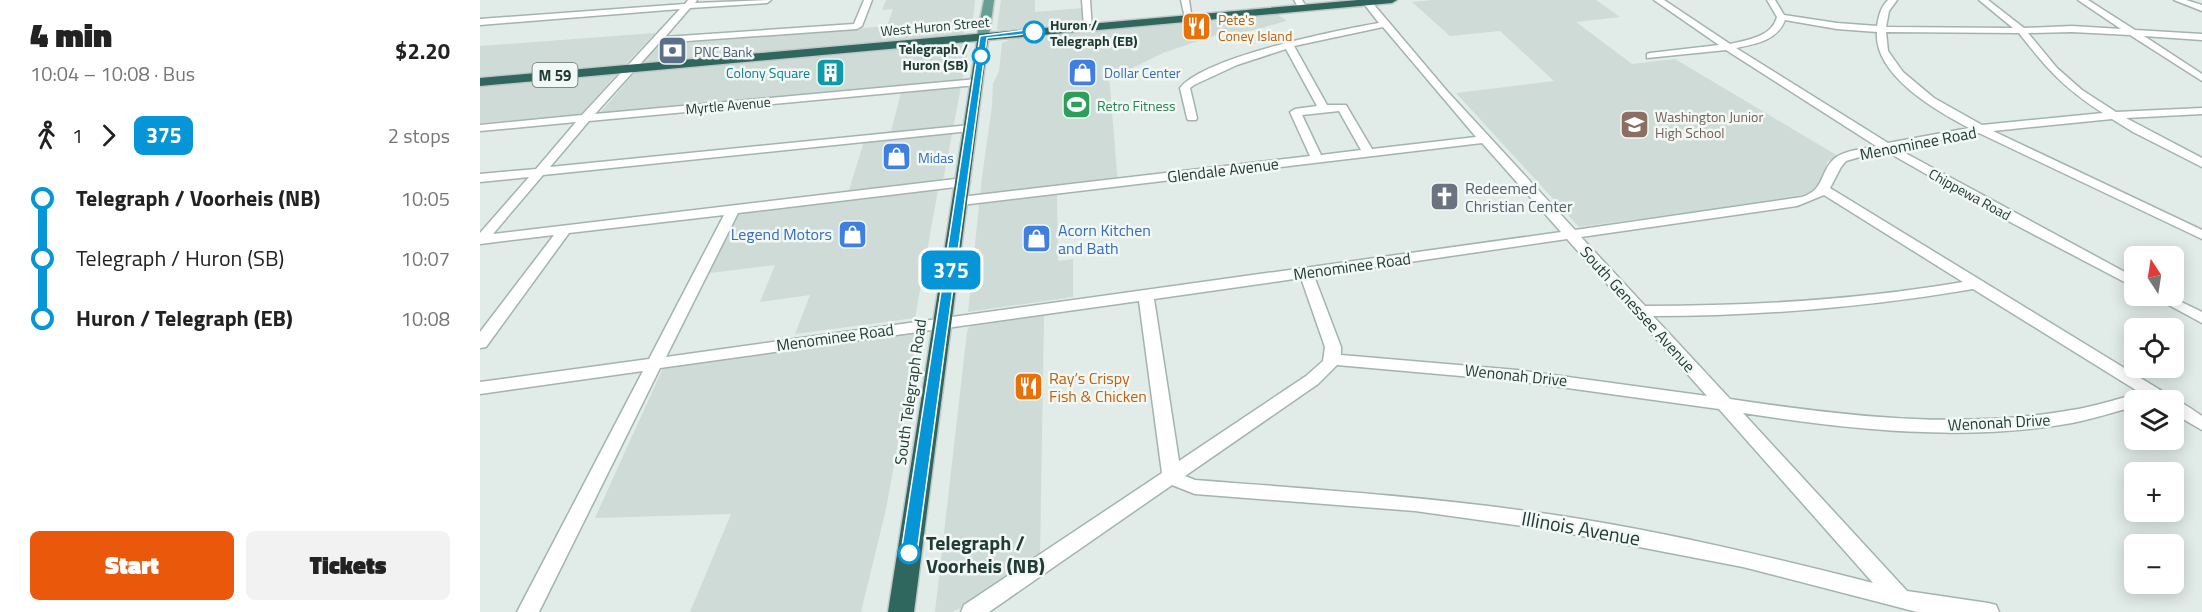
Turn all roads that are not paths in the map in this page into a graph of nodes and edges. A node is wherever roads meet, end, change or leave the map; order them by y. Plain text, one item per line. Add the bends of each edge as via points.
1 (767, 0) edge
2 (868, 0) edge
3 (988, 0) edge
4 (1086, 0) edge
5 (1185, 0) edge
6 (1392, 0) edge
7 (1658, 0) edge
8 (1771, 0) edge
9 (1893, 0) edge
10 (1983, 0) edge
11 (2082, 0) edge
12 (2178, 0) edge
13 (1366, 1) edge
14 (691, 3) edge
15 (1300, 4) edge
16 (2202, 8) edge
17 (1781, 17) junction
18 (1190, 18) junction
19 (480, 22) edge
20 (1386, 24) junction
21 (1089, 27) junction
22 (1881, 30) junction
23 (2022, 31) junction
24 (2129, 32) junction
25 (983, 36) junction
26 (2202, 37) edge
27 (656, 40) junction
28 (1288, 45) junction
29 (1726, 46) junction
30 (1650, 56) dead end
31 (631, 68) junction
32 (2202, 78) edge
33 (480, 82) edge
34 (977, 82) junction
35 (1322, 106) dead end
36 (2202, 111) edge
37 (2113, 116) junction
38 (586, 118) junction
39 (1192, 118) dead end
40 (480, 128) edge
41 (970, 128) junction
42 (1983, 130) junction
43 (1485, 139) junction
44 (1887, 147) junction
45 (1369, 153) junction
46 (1317, 159) junction
47 (2202, 163) edge
48 (540, 172) junction
49 (480, 178) edge
50 (964, 182) junction
51 (1823, 189) junction
52 (961, 201) junction
53 (733, 210) junction
54 (565, 230) junction
55 (1571, 235) junction
56 (2202, 235) edge
57 (481, 240) edge
58 (1306, 273) junction
59 (2124, 277) edge
60 (1975, 284) junction
61 (1146, 296) junction
62 (2179, 306) edge
63 (1640, 311) junction
64 (2202, 318) edge
65 (943, 323) junction
66 (480, 343) edge
67 (1333, 360) junction
68 (653, 363) junction
69 (480, 388) edge
70 (2146, 390) edge
71 (2124, 404) edge
72 (1724, 405) junction
73 (2184, 412) edge
74 (2202, 424) edge
75 (1172, 476) junction
76 (1906, 605) edge
77 (528, 612) edge
78 (901, 612) edge
79 (972, 612) edge
80 (1988, 612) edge

1 - 14 street
2 - 27 street via 857,26
3 - 25 main road
4 - 21 street
5 - 18 street
6 - 13 highway, West Huron Street / M 59
7 - 29 street, Chippewa Road
8 - 17 street
9 - 22 street via 1884,11
10 - 23 street
11 - 24 street
12 - 16 street
13 - 15 highway, West Huron Street / M 59
13 - 20 street, South Genessee Avenue
14 - 19 street
14 - 27 street
15 - 18 highway, West Huron Street / M 59
17 - 22 street
17 - 29 street via 1769,35
18 - 21 highway, West Huron Street / M 59
20 - 28 street
20 - 43 street, South Genessee Avenue
21 - 25 highway, West Huron Street / M 59
22 - 23 street
22 - 42 street via 1884,52 1901,75 1939,105
23 - 24 street
23 - 37 street via 2057,74
24 - 26 street
24 - 32 street
25 - 31 highway, West Huron Street / M 59
25 - 34 highway, South Telegraph Road
27 - 31 street
28 - 35 street
28 - 39 street via 1188,83 1185,89
29 - 30 street
29 - 44 street, Chippewa Road
31 - 33 highway, West Huron Street / M 59
31 - 38 street
34 - 38 street, Myrtle Avenue
34 - 41 highway, South Telegraph Road
36 - 37 street, Menominee Road
37 - 42 street, Menominee Road
37 - 47 street
38 - 40 street, Myrtle Avenue
38 - 48 street
41 - 48 street
41 - 50 highway, South Telegraph Road
42 - 44 street, Menominee Road
42 - 56 street
43 - 45 street, Glendale Avenue
43 - 55 street, South Genessee Avenue
44 - 51 street, Menominee Road via 1840,159
44 - 59 street, Chippewa Road
45 - 46 street, Glendale Avenue
45 - 46 street via 1342,107 1295,112
46 - 52 street, Glendale Avenue
48 - 49 street
48 - 57 street
50 - 52 highway, South Telegraph Road
50 - 53 street
51 - 55 street, Menominee Road via 1796,202
51 - 60 street
52 - 65 highway, South Telegraph Road
53 - 54 street
53 - 68 street
54 - 57 street
54 - 66 street
55 - 58 street, Menominee Road
55 - 63 street, South Genessee Avenue
58 - 61 street, Menominee Road
58 - 67 street via 1333,347
60 - 63 street via 1835,304
60 - 70 street
61 - 65 street, Menominee Road
61 - 75 street
62 - 64 street
63 - 72 street, South Genessee Avenue
65 - 68 street, Menominee Road
65 - 78 highway, South Telegraph Road
67 - 72 street, Wenonah Drive via 1527,376
67 - 75 street via 1312,380
68 - 69 street, Menominee Road
68 - 77 street
71 - 72 street, Wenonah Drive via 2052,420 1959,425 1842,420
72 - 76 street, South Genessee Avenue
73 - 74 street
75 - 76 street, Illinois Avenue via 1195,488 1415,504 1551,522 1743,559
75 - 79 street
76 - 80 street, Illinois Avenue via 1920,603

